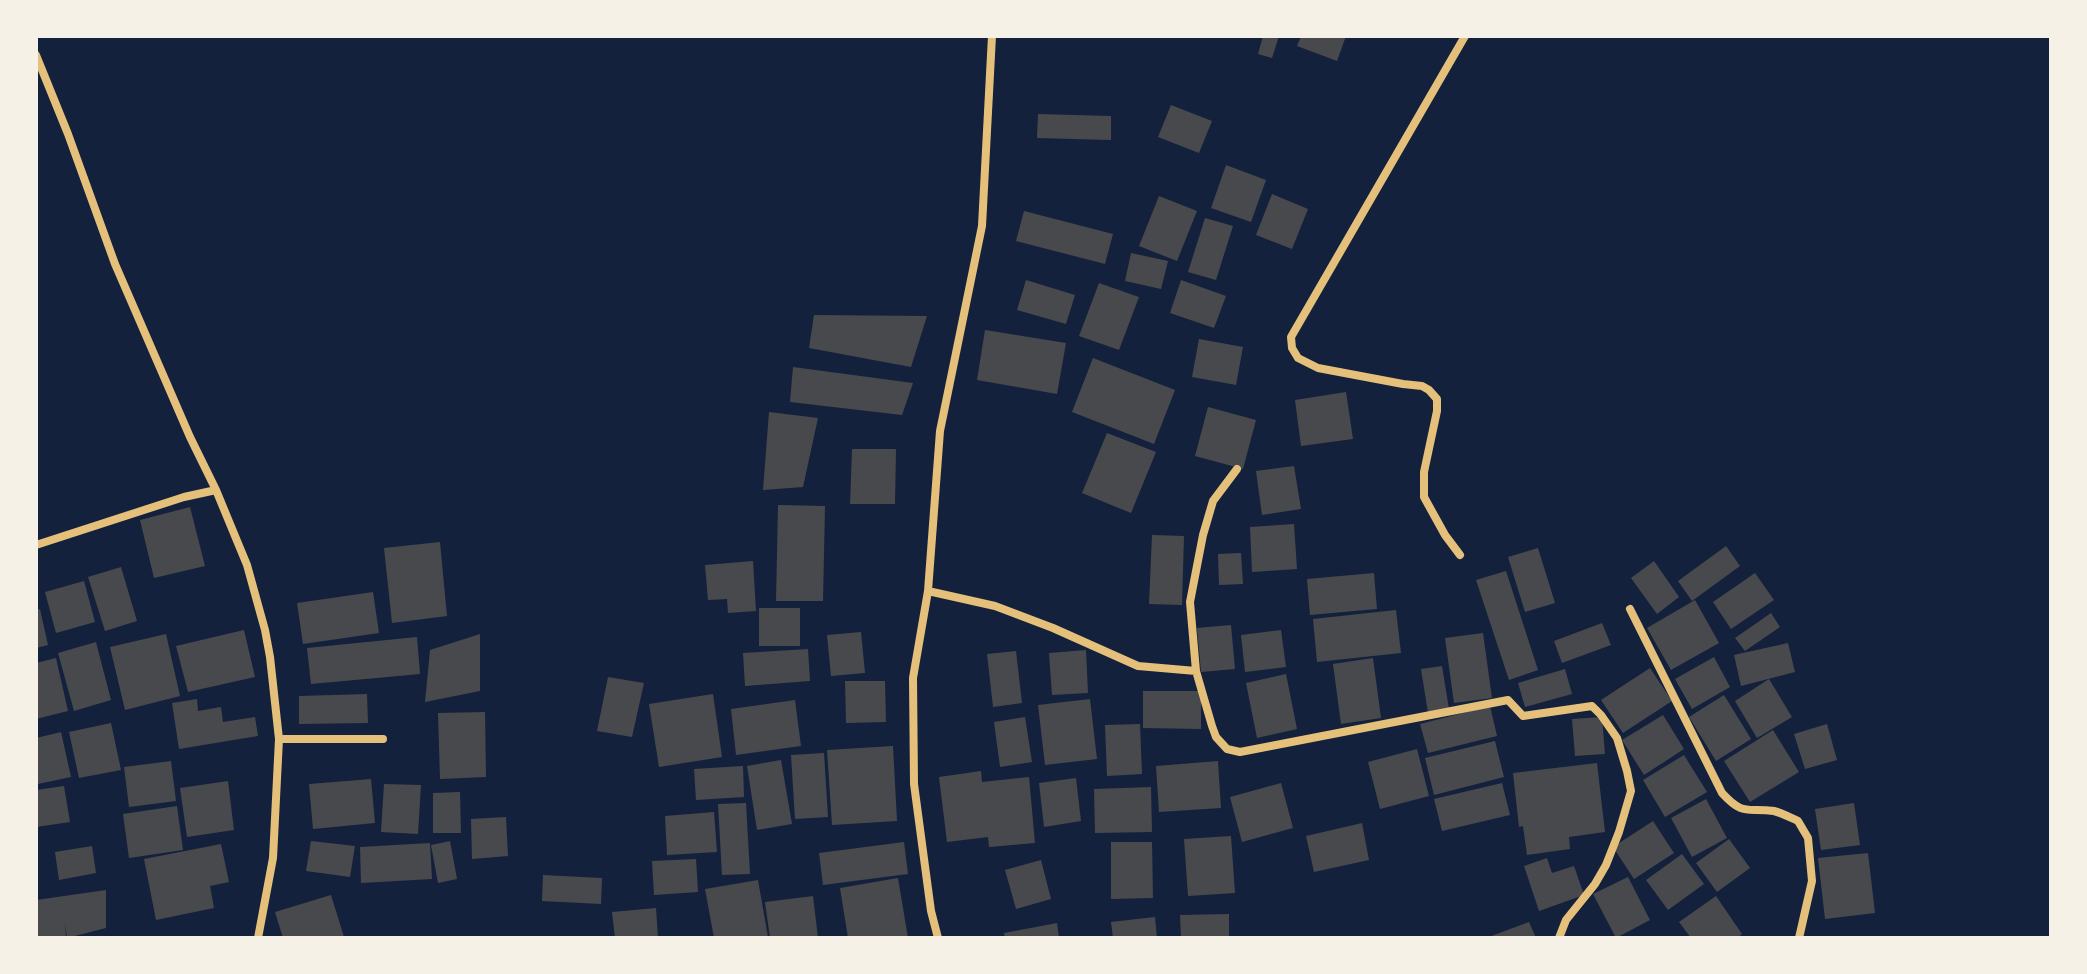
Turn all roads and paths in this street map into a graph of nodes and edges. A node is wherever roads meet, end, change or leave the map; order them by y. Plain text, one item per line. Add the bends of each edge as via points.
1 (992, 36) edge
2 (1465, 36) edge
3 (36, 55) edge
4 (1237, 469) dead end
5 (216, 490) junction
6 (36, 545) edge
7 (1460, 555) dead end
8 (928, 591) junction
9 (1630, 609) dead end
10 (1196, 671) junction
11 (279, 739) junction
12 (383, 739) dead end
13 (258, 938) edge
14 (938, 938) edge
15 (1559, 938) edge
16 (1799, 938) edge

1 - 8 street via 982,226 940,431
2 - 7 street via 1291,337 1298,358 1318,368 1422,386 1437,399 1424,497
3 - 5 street via 115,264
4 - 10 street via 1213,501 1203,535 1190,602
5 - 6 street
5 - 11 street via 247,565 265,630
8 - 10 street via 995,606 1138,666
8 - 14 street via 913,678 914,784
9 - 16 street via 1722,793 1745,811 1775,811 1798,821 1808,838 1812,881
10 - 15 street via 1216,737 1227,749 1240,752 1508,700 1523,716 1597,709 1617,738 1631,791 1606,865
11 - 12 street
11 - 13 street via 273,858

